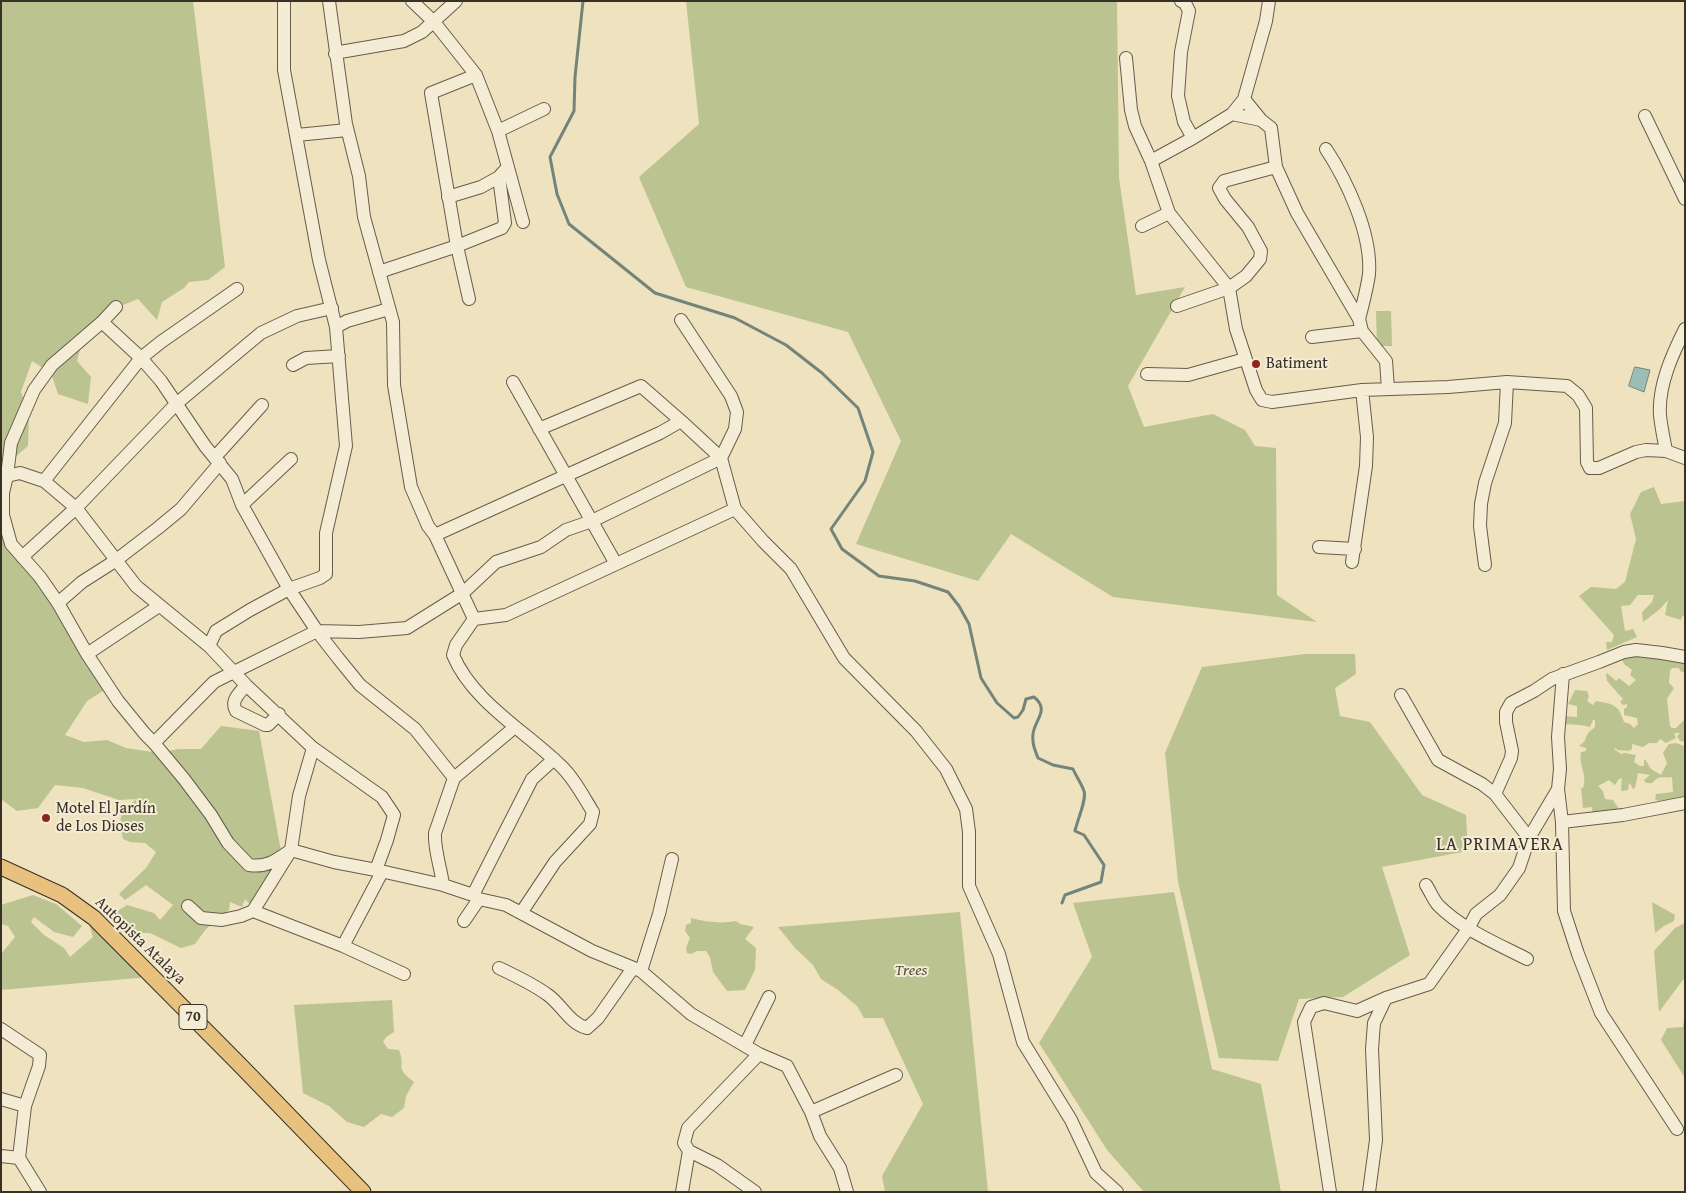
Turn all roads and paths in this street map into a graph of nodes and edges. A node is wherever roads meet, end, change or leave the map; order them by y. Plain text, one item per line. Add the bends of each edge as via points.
1 (284, 1) edge
2 (328, 1) edge
3 (412, 1) edge
4 (456, 1) edge
5 (1181, 1) edge
6 (1268, 1) edge
7 (434, 22) junction
8 (335, 54) junction
9 (1126, 58) dead end
10 (476, 75) junction
11 (1244, 99) junction
12 (544, 109) dead end
13 (1232, 114) junction
14 (1645, 116) dead end
15 (1261, 120) junction
16 (347, 130) junction
17 (498, 131) junction
18 (296, 135) junction
19 (1193, 138) junction
20 (1326, 148) dead end
21 (1151, 160) junction
22 (1276, 167) junction
23 (503, 173) junction
24 (448, 198) junction
25 (1685, 199) edge
26 (1169, 213) junction
27 (523, 222) dead end
28 (1142, 226) dead end
29 (457, 246) junction
30 (379, 272) junction
31 (1229, 288) junction
32 (237, 289) dead end
33 (469, 299) dead end
34 (1177, 306) dead end
35 (116, 307) dead end
36 (332, 308) junction
37 (389, 309) junction
38 (1359, 319) junction
39 (681, 320) dead end
40 (102, 322) junction
41 (336, 327) junction
42 (1685, 329) edge
43 (1362, 331) junction
44 (1312, 337) dead end
45 (339, 356) junction
46 (141, 358) junction
47 (1245, 359) junction
48 (293, 365) dead end
49 (1147, 374) dead end
50 (513, 382) dead end
51 (1507, 382) junction
52 (1388, 389) junction
53 (1362, 390) junction
54 (176, 404) junction
55 (262, 405) dead end
56 (681, 421) junction
57 (539, 429) junction
58 (1666, 451) junction
59 (291, 458) dead end
60 (721, 458) junction
61 (1685, 458) edge
62 (218, 460) junction
63 (565, 475) junction
64 (7, 476) junction
65 (44, 481) junction
66 (242, 505) junction
67 (76, 508) junction
68 (735, 509) junction
69 (592, 521) junction
70 (435, 535) junction
71 (1319, 547) dead end
72 (22, 557) junction
73 (115, 561) junction
74 (616, 564) junction
75 (1486, 565) dead end
76 (290, 589) junction
77 (463, 593) junction
78 (58, 603) junction
79 (158, 606) junction
80 (474, 619) junction
81 (317, 631) junction
82 (209, 646) junction
83 (87, 654) junction
84 (1685, 657) edge
85 (234, 672) junction
86 (1563, 674) junction
87 (246, 685) junction
88 (1401, 695) dead end
89 (279, 714) junction
90 (515, 727) junction
91 (154, 743) junction
92 (313, 748) junction
93 (554, 759) junction
94 (454, 778) junction
95 (1558, 789) junction
96 (1495, 794) junction
97 (1685, 803) edge
98 (1562, 822) junction
99 (1529, 838) junction
100 (291, 850) junction
101 (672, 859) dead end
102 (1, 867) edge
103 (379, 871) junction
104 (443, 885) junction
105 (1426, 885) dead end
106 (476, 897) junction
107 (188, 906) dead end
108 (253, 911) junction
109 (521, 913) junction
110 (464, 921) dead end
111 (1468, 929) junction
112 (343, 946) junction
113 (1527, 959) dead end
114 (499, 968) dead end
115 (637, 970) junction
116 (404, 974) dead end
117 (769, 997) dead end
118 (1386, 998) junction
119 (1, 1029) edge
120 (745, 1045) junction
121 (758, 1054) junction
122 (896, 1075) dead end
123 (1, 1099) edge
124 (25, 1106) junction
125 (811, 1112) junction
126 (1677, 1129) dead end
127 (689, 1151) junction
128 (1, 1156) edge
129 (19, 1158) junction
130 (40, 1192) edge
131 (363, 1192) edge
132 (682, 1192) edge
133 (756, 1192) edge
134 (847, 1192) edge
135 (1117, 1192) edge
136 (1330, 1192) edge
137 (1369, 1192) edge

1 - 18 street via 284,70
2 - 8 street
3 - 7 street
4 - 7 street
5 - 19 street via 1189,11 1178,96 1184,122
6 - 11 street via 1266,21
7 - 8 street via 404,41
7 - 10 street
8 - 16 street
9 - 21 street via 1131,110
10 - 17 street
10 - 24 street via 431,92
11 - 13 street
11 - 15 street
12 - 17 street
13 - 15 street
13 - 19 street
14 - 25 street
15 - 22 street via 1271,128
16 - 18 street
16 - 30 street via 359,176 364,217
17 - 23 street
18 - 36 street via 319,260
19 - 21 street
20 - 38 street via 1356,204 1364,235 1369,275
21 - 26 street
22 - 31 street via 1224,181 1219,188 1261,251 1260,259 1246,276
22 - 38 street via 1297,212
23 - 24 street via 481,187
23 - 27 street
23 - 29 street via 505,223 502,228
24 - 29 street
26 - 28 street
26 - 31 street
29 - 30 street
29 - 33 street
30 - 37 street
31 - 34 street
31 - 47 street
32 - 46 street
35 - 40 street
36 - 41 street
36 - 54 street via 297,316 261,333
37 - 41 street
37 - 70 street via 393,322 394,385 411,487
38 - 43 street
39 - 60 street via 731,396 737,412 735,429
40 - 46 street
40 - 64 street via 52,365 34,390 11,443
41 - 45 street
42 - 58 street via 1663,383 1660,402
43 - 44 street
43 - 52 street via 1386,361
45 - 48 street via 306,358
45 - 76 street via 346,446 326,533 326,574
46 - 54 street
46 - 65 street
47 - 49 street via 1188,375
47 - 53 street via 1262,400 1272,402
50 - 57 street
51 - 52 street
51 - 58 street via 1567,386 1578,395 1586,408 1590,468 1599,468 1636,452
51 - 75 street via 1505,423 1481,504 1480,526
52 - 53 street
53 - 71 street via 1367,437 1366,466 1353,556
54 - 62 street
54 - 67 street
55 - 62 street
56 - 57 street via 641,386
56 - 60 street
56 - 63 street
57 - 63 street
58 - 61 street
59 - 66 street
60 - 68 street
60 - 69 street
62 - 66 street via 232,479
62 - 73 street via 180,509
63 - 69 street
63 - 70 street
64 - 65 street via 20,473
64 - 72 street via 3,515 11,544
65 - 67 street
66 - 76 street
67 - 72 street
67 - 73 street
68 - 74 street
68 - 135 street via 791,569 844,658 916,731 946,769 966,809 970,886 999,954 1023,1042 1071,1120 1096,1173
69 - 74 street
69 - 77 street via 566,530 541,547 496,562
70 - 77 street
72 - 78 street
73 - 78 street via 82,582
73 - 79 street
74 - 80 street via 506,614
76 - 81 street
76 - 82 street via 216,631
77 - 80 street
77 - 81 street via 407,628
78 - 83 street
79 - 82 street
79 - 83 street
80 - 90 street via 453,655 468,683
81 - 85 street
81 - 94 street via 360,685 415,729
82 - 85 street
83 - 91 street via 118,701
84 - 86 street via 1636,650
85 - 87 street
85 - 91 street via 214,682
86 - 95 street
86 - 96 street via 1511,703 1506,712 1511,758
87 - 89 street
87 - 89 street via 234,700 236,711 265,725
88 - 96 street via 1438,760
89 - 92 street
90 - 93 street
90 - 94 street
91 - 100 street via 245,862 265,866
92 - 100 street via 300,796
92 - 103 street via 382,797 394,815
93 - 106 street via 532,779
93 - 109 street via 578,786 593,812 590,824 555,862
94 - 104 street via 434,841
95 - 98 street
95 - 99 street
96 - 99 street
97 - 98 street
98 - 126 street via 1564,911 1578,954 1601,1013
99 - 111 street via 1519,868 1500,895 1476,914
100 - 103 street
100 - 108 street
101 - 115 street via 659,914
102 - 131 main road, Autopista Atalaya / 70 via 62,895 94,918
103 - 104 street
103 - 112 street
104 - 106 street
105 - 111 street via 1437,903
106 - 109 street via 506,905
106 - 110 street
107 - 108 street via 201,918 222,920
108 - 112 street
109 - 115 street via 592,951
111 - 113 street
111 - 118 street via 1430,984
112 - 116 street
114 - 115 street via 550,996 578,1025 587,1028
115 - 120 street via 690,1014
117 - 120 street
118 - 136 street via 1358,1011 1324,1003 1311,1007 1304,1022
118 - 137 street via 1374,1023 1376,1140
119 - 124 street via 40,1055
120 - 121 street
121 - 125 street via 787,1066
121 - 127 street via 688,1128 684,1143
122 - 125 street
123 - 124 street
124 - 129 street
125 - 134 street via 820,1136 840,1168
127 - 132 street
127 - 133 street via 718,1165
128 - 129 street
129 - 130 street

